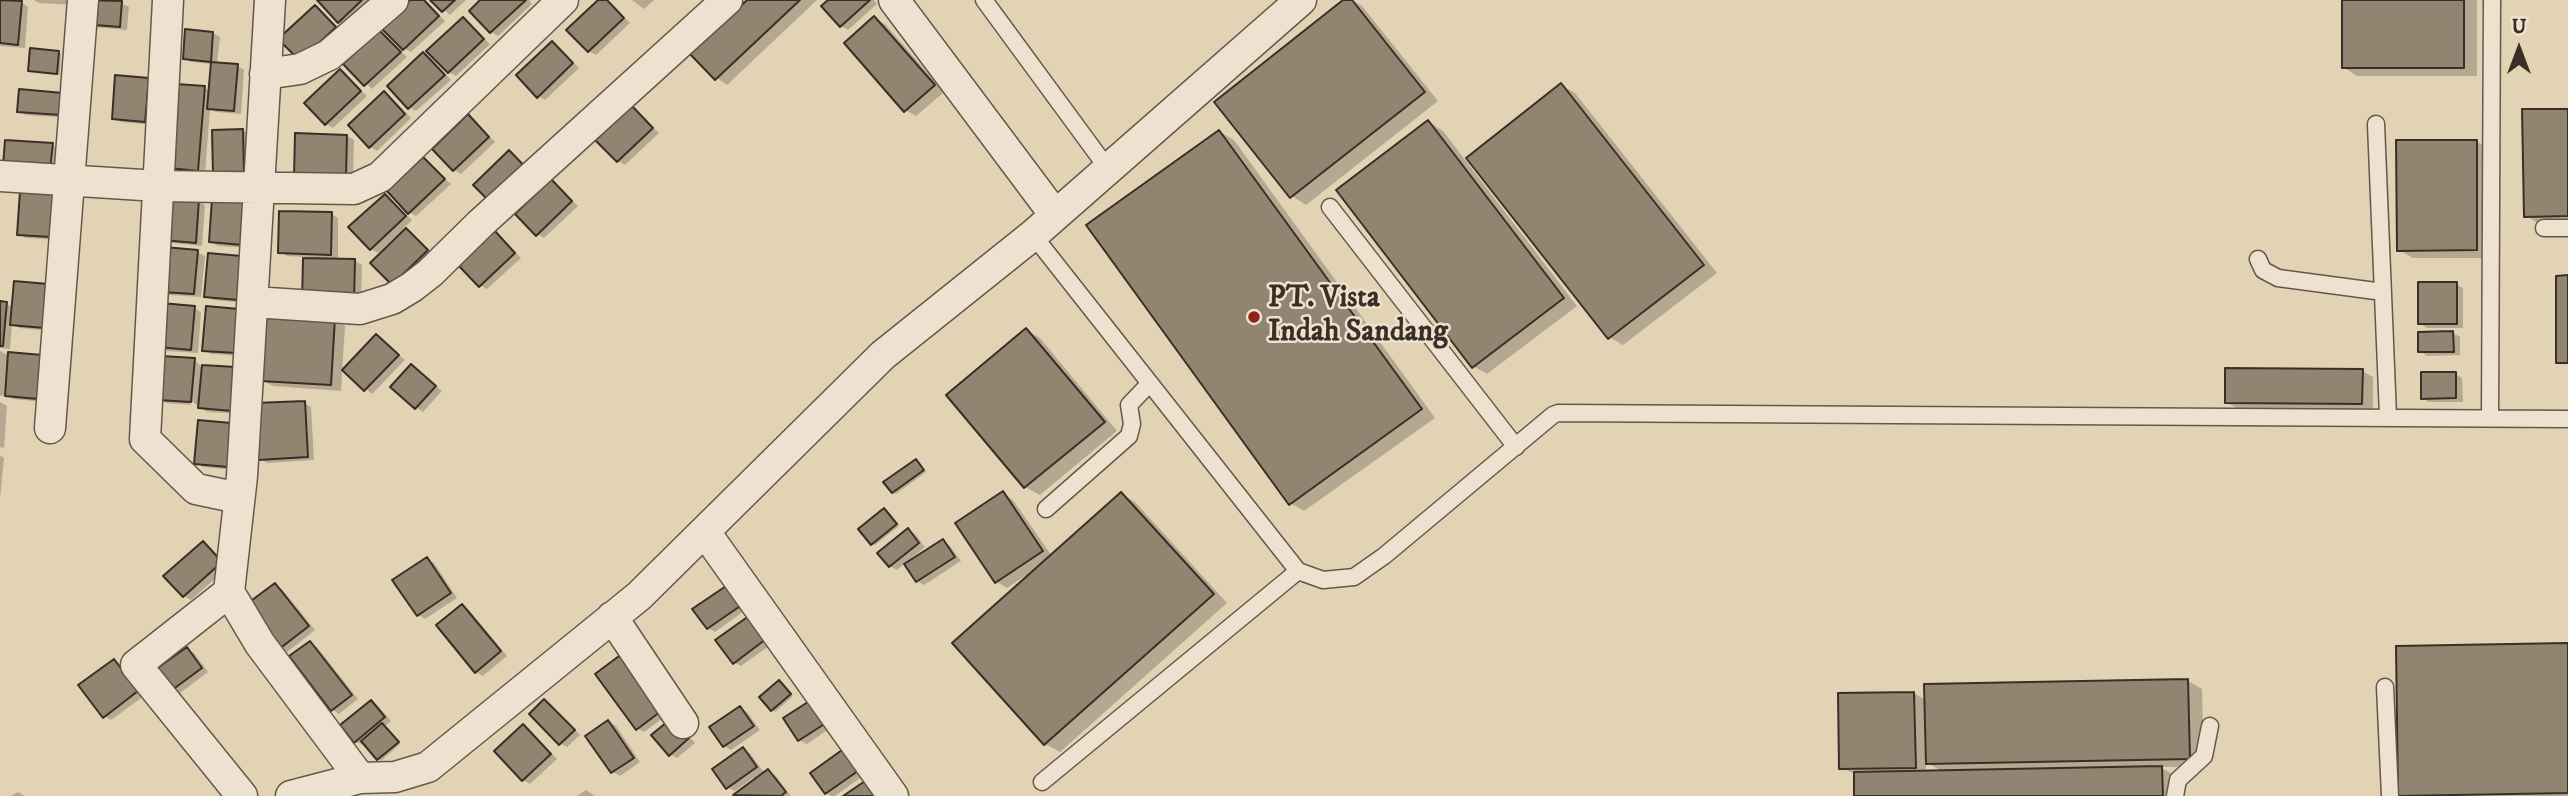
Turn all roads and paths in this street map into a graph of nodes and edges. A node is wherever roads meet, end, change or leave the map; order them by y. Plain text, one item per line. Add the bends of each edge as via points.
1 (83, 0) edge
2 (168, 0) edge
3 (270, 0) edge
4 (393, 0) edge
5 (563, 0) edge
6 (727, 0) edge
7 (894, 0) edge
8 (984, 0) edge
9 (1301, 0) edge
10 (2492, 0) edge
11 (265, 74) junction
12 (2376, 124) dead end
13 (1108, 169) junction
14 (0, 176) edge
15 (70, 182) junction
16 (158, 186) junction
17 (260, 188) junction
18 (1330, 206) dead end
19 (1055, 215) junction
20 (2544, 228) dead end
21 (2568, 228) edge
22 (1033, 235) junction
23 (2258, 259) dead end
24 (2383, 292) junction
25 (253, 302) junction
26 (1150, 383) junction
27 (2388, 416) junction
28 (2490, 417) junction
29 (2568, 419) edge
30 (50, 428) dead end
31 (1516, 447) junction
32 (239, 498) junction
33 (1046, 509) dead end
34 (705, 532) junction
35 (1298, 571) junction
36 (229, 592) junction
37 (612, 617) junction
38 (2385, 687) dead end
39 (683, 723) dead end
40 (2210, 726) dead end
41 (360, 778) junction
42 (1042, 782) dead end
43 (242, 796) edge
44 (291, 796) edge
45 (893, 796) edge
46 (2175, 796) edge
47 (2390, 796) edge

1 - 15 street
2 - 16 street
3 - 11 street
4 - 11 street via 329,55 300,69
5 - 17 street via 380,177 354,188
6 - 25 street via 412,287 360,309
7 - 19 street
8 - 13 lane
9 - 13 street
10 - 28 lane
11 - 17 street
12 - 24 lane
13 - 19 street
14 - 15 street
15 - 16 street
15 - 30 street
16 - 17 street
16 - 32 street via 145,439 196,489
17 - 25 street
18 - 31 lane
19 - 22 street
20 - 21 lane
22 - 26 lane
22 - 34 street via 883,355
23 - 24 lane via 2263,270 2278,278
24 - 27 lane
25 - 32 street
26 - 33 lane via 1129,405 1129,436
26 - 35 lane
27 - 28 lane
27 - 31 lane via 1558,413
28 - 29 lane
31 - 35 lane via 1354,577 1323,580
32 - 36 street
34 - 37 street
34 - 45 street
35 - 42 lane
36 - 41 street via 260,643
36 - 43 street via 136,665
37 - 39 street
37 - 41 street via 428,767 395,777
38 - 47 lane
40 - 46 lane via 2204,756 2178,780
41 - 44 street

